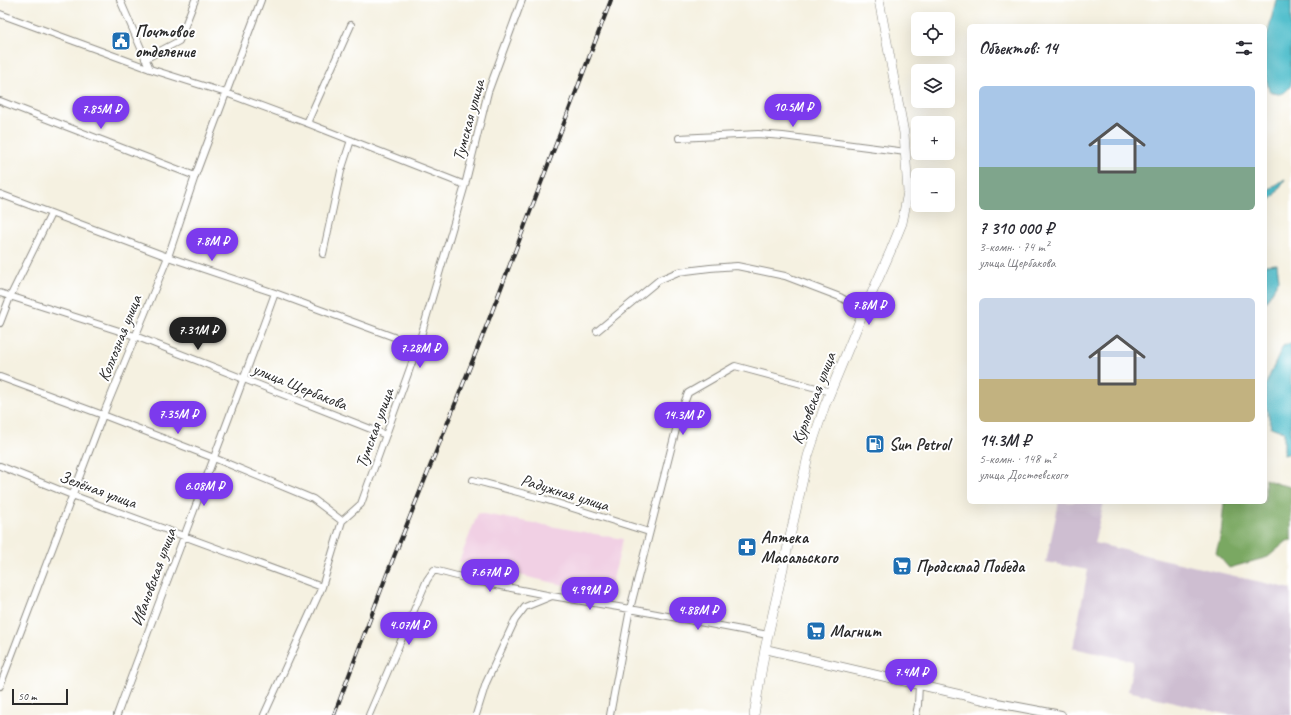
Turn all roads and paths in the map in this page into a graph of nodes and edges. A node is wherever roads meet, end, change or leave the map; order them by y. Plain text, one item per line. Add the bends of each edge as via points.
1 (120, 0) edge
2 (195, 0) edge
3 (261, 0) edge
4 (522, 0) edge
5 (879, 0) edge
6 (0, 14) edge
7 (351, 26) dead end
8 (145, 59) junction
9 (150, 69) junction
10 (226, 93) junction
11 (0, 101) edge
12 (307, 123) junction
13 (679, 138) dead end
14 (351, 140) junction
15 (906, 152) junction
16 (195, 176) junction
17 (465, 185) junction
18 (0, 194) edge
19 (51, 214) junction
20 (323, 254) dead end
21 (168, 257) junction
22 (275, 292) junction
23 (0, 293) edge
24 (10, 297) junction
25 (864, 311) junction
26 (0, 323) edge
27 (598, 331) dead end
28 (135, 336) junction
29 (418, 346) junction
30 (0, 377) edge
31 (244, 378) junction
32 (830, 392) junction
33 (103, 415) junction
34 (386, 435) junction
35 (214, 458) junction
36 (0, 466) edge
37 (473, 480) dead end
38 (72, 495) junction
39 (342, 521) junction
40 (649, 532) junction
41 (184, 535) junction
42 (322, 587) junction
43 (552, 596) junction
44 (630, 609) junction
45 (768, 636) junction
46 (765, 649) junction
47 (919, 684) junction
48 (0, 686) edge
49 (1052, 714) edge
50 (117, 715) edge
51 (264, 715) edge
52 (369, 715) edge
53 (476, 715) edge
54 (610, 715) edge
55 (754, 715) edge
56 (916, 715) edge
57 (1061, 715) edge

1 - 8 street
2 - 8 street via 179,41
3 - 10 street, Колхозная улица
4 - 17 street, Тумская улица via 488,92
5 - 15 main road, Курловская улица
6 - 9 street
7 - 12 street
8 - 9 street
9 - 10 street
10 - 12 street
10 - 16 street, Колхозная улица
11 - 16 street
12 - 14 street
13 - 15 street via 758,134
14 - 17 street
14 - 20 street via 341,171
15 - 25 main road, Курловская улица via 908,192 902,223
16 - 21 street, Колхозная улица
17 - 29 street, Тумская улица
18 - 19 street
19 - 21 street
19 - 24 street
21 - 22 street
21 - 28 street, Колхозная улица
22 - 29 street
22 - 31 street, Ивановская улица
23 - 24 street, улица Щербакова
24 - 26 street
24 - 28 street, улица Щербакова
25 - 27 street via 840,297 785,276 737,266 710,268 678,272 659,280
25 - 32 main road, Курловская улица
28 - 31 street, улица Щербакова
28 - 33 street, Колхозная улица
29 - 34 street, Тумская улица
30 - 33 street
31 - 34 street, улица Щербакова
31 - 35 street, Ивановская улица
32 - 40 street via 735,366 688,393 680,414
32 - 45 main road, Курловская улица via 808,456
33 - 35 street
33 - 38 street, Колхозная улица
34 - 39 street, Тумская улица via 361,504
35 - 39 street via 313,499
35 - 41 street, Ивановская улица
36 - 38 street, Зелёная улица
37 - 40 street, Радужная улица
38 - 41 street, Зелёная улица
38 - 48 street, Колхозная улица
39 - 42 street
40 - 44 street
41 - 42 street, Зелёная улица
41 - 50 street, Ивановская улица
42 - 51 street
43 - 44 street
43 - 52 street via 434,570 427,580
43 - 53 street via 525,608 515,620 486,683
44 - 45 street
44 - 54 street
45 - 46 main road, Курловская улица
46 - 47 street
46 - 55 main road, Курловская улица
47 - 49 street
47 - 56 street
49 - 57 street

